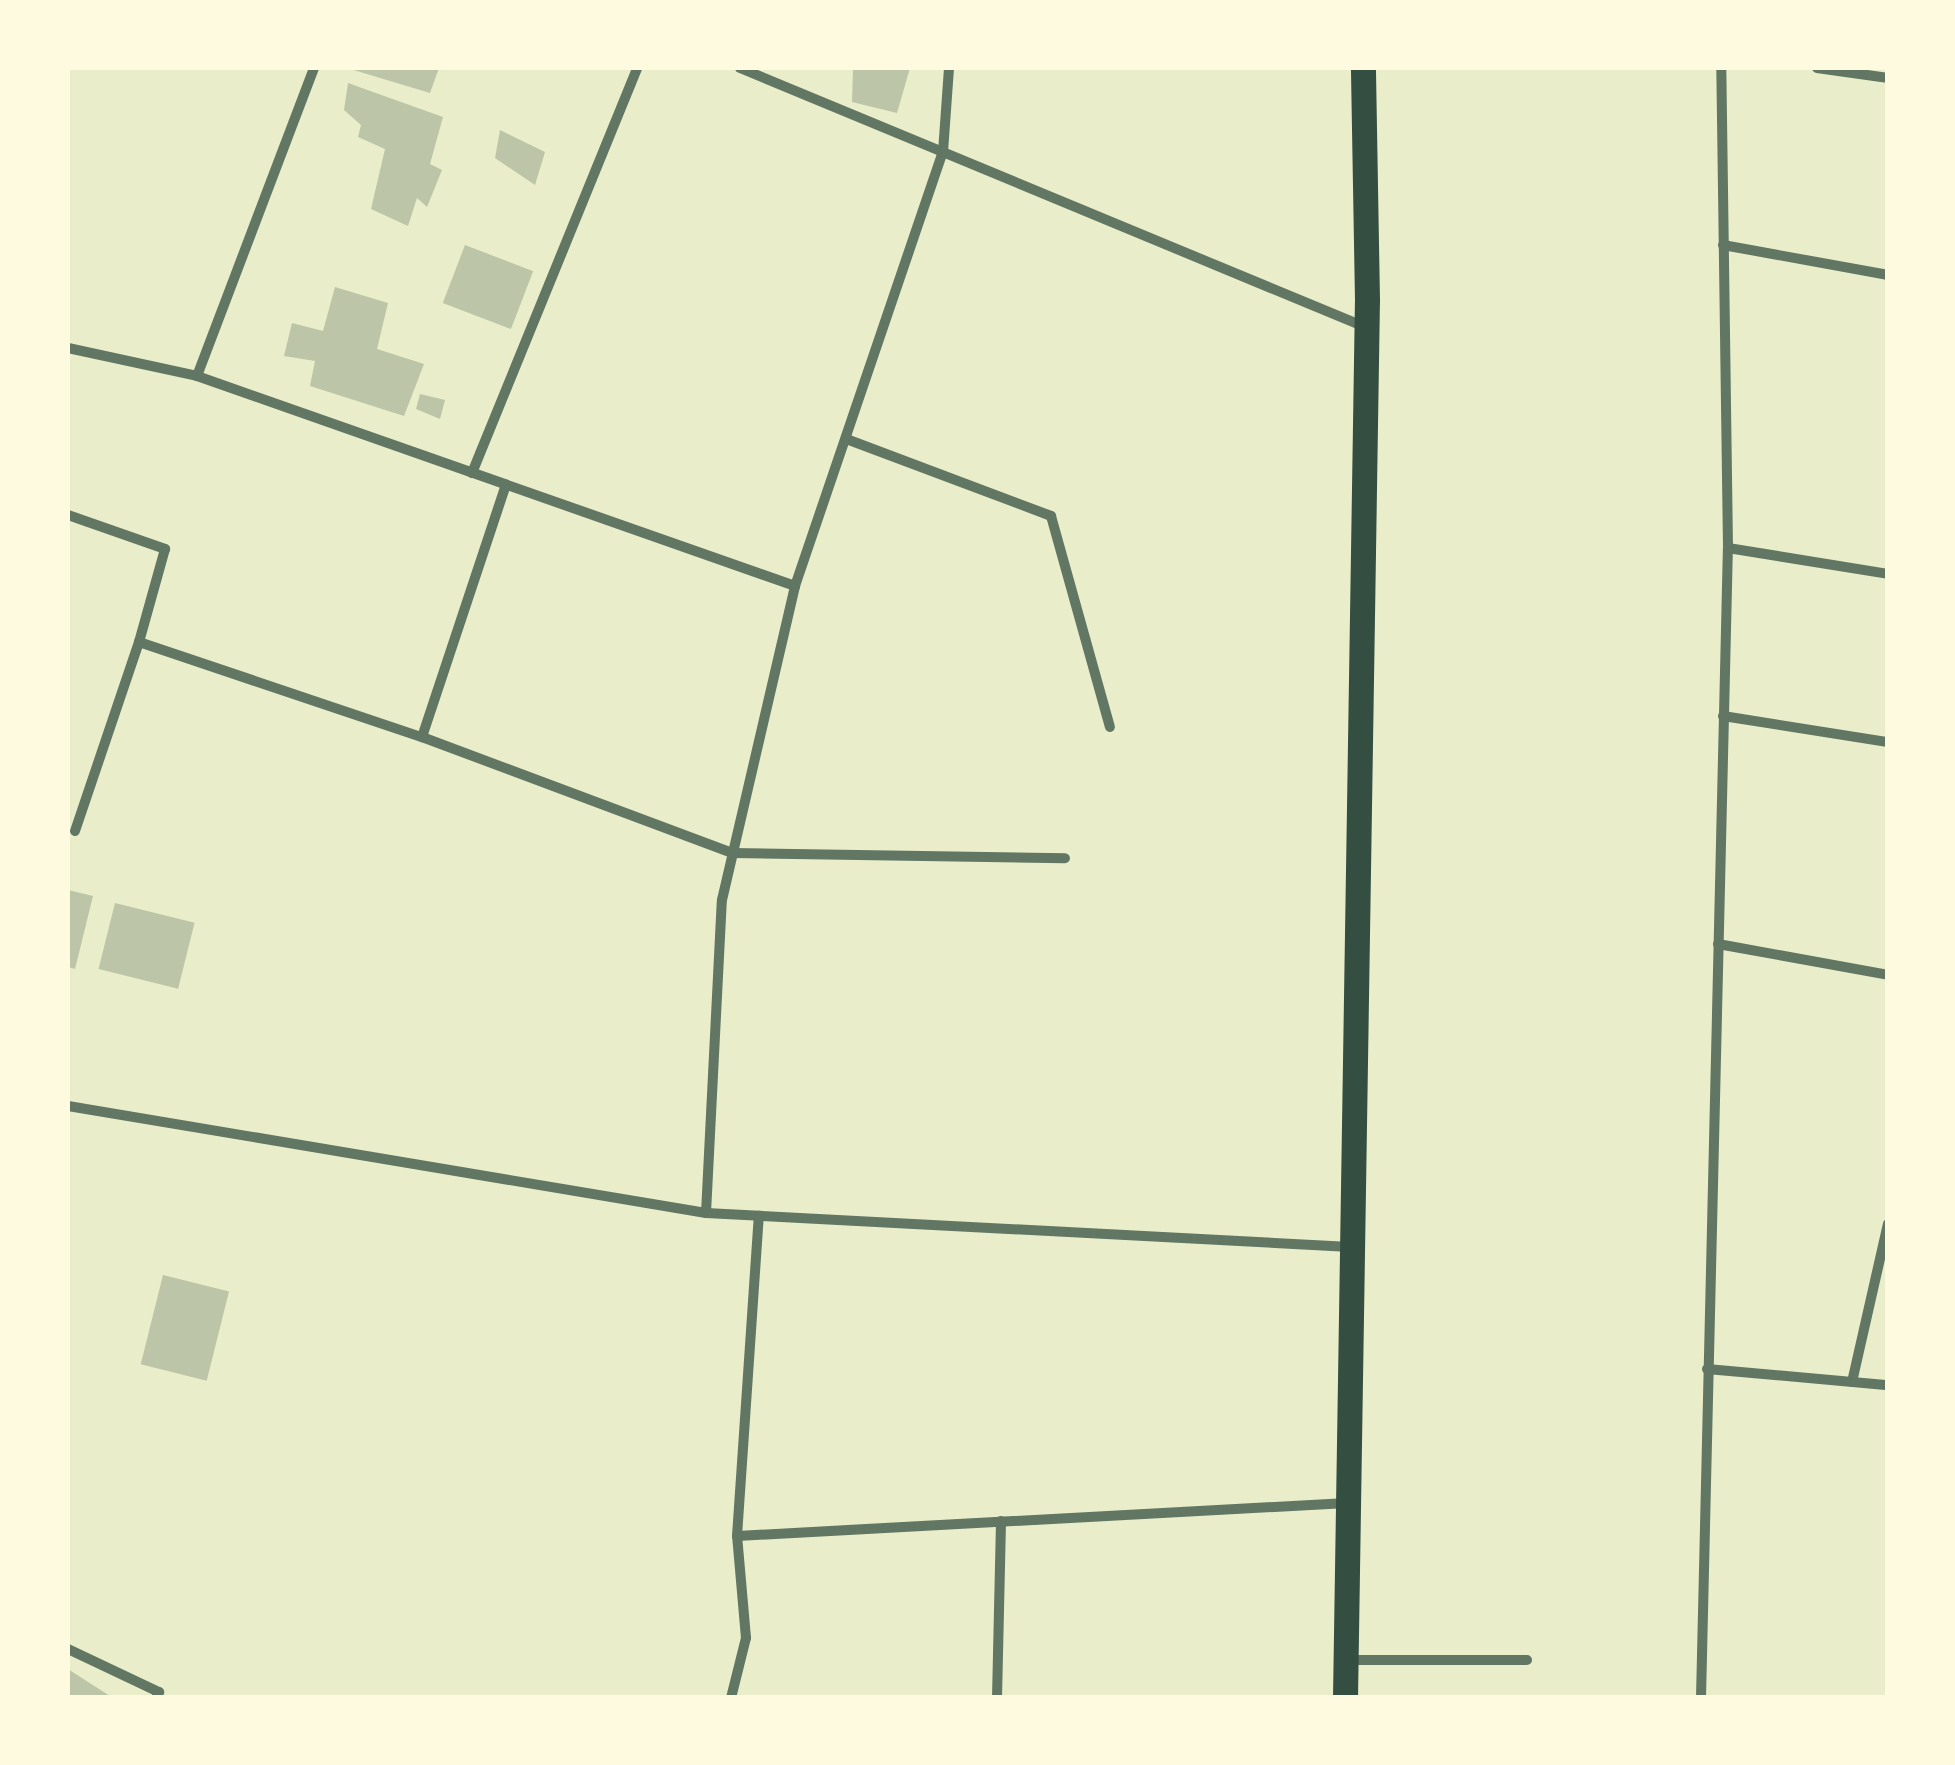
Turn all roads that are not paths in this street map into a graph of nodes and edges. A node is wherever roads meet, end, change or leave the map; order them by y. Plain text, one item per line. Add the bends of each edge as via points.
1 (314, 68) edge
2 (637, 68) edge
3 (740, 68) edge
4 (949, 68) edge
5 (1363, 68) edge
6 (1721, 68) edge
7 (1817, 68) edge
8 (1888, 78) edge
9 (943, 152) junction
10 (1723, 244) junction
11 (1888, 275) edge
12 (1366, 328) junction
13 (68, 348) edge
14 (197, 376) junction
15 (849, 440) junction
16 (472, 473) junction
17 (506, 485) junction
18 (68, 515) edge
19 (1728, 548) junction
20 (1888, 574) edge
21 (795, 586) junction
22 (138, 642) junction
23 (1723, 716) junction
24 (1110, 728) dead end
25 (422, 736) junction
26 (1888, 742) edge
27 (74, 831) dead end
28 (733, 853) junction
29 (1065, 858) dead end
30 (1718, 944) junction
31 (1888, 975) edge
32 (68, 1106) edge
33 (706, 1214) junction
34 (760, 1216) junction
35 (1888, 1224) edge
36 (1352, 1247) junction
37 (1708, 1368) junction
38 (1852, 1382) junction
39 (1888, 1385) edge
40 (1348, 1504) junction
41 (1001, 1522) junction
42 (737, 1536) junction
43 (68, 1648) edge
44 (1346, 1660) junction
45 (1526, 1660) dead end
46 (156, 1698) edge
47 (731, 1698) edge
48 (996, 1698) edge
49 (1346, 1698) edge
50 (1701, 1698) edge

1 - 14 street
2 - 16 street
3 - 9 street
4 - 9 street
5 - 12 main road
6 - 10 street
7 - 8 street
9 - 12 street
9 - 15 street
10 - 11 street
10 - 19 street
12 - 36 main road
13 - 14 street
14 - 16 street
15 - 21 street
15 - 24 street via 1051,516
16 - 17 street
17 - 21 street
17 - 25 street
18 - 22 street via 166,549
19 - 20 street
19 - 23 street
21 - 28 street
22 - 25 street
22 - 27 street
23 - 26 street
23 - 30 street
25 - 28 street
28 - 29 street
28 - 33 street via 722,900
30 - 31 street
30 - 37 street
32 - 33 street
33 - 34 street
34 - 36 street
34 - 42 street
35 - 38 street
36 - 40 main road
37 - 38 street
37 - 50 street
38 - 39 street
40 - 41 street
40 - 44 main road
41 - 42 street
41 - 48 street
42 - 47 street via 746,1638
43 - 46 street via 158,1692
44 - 45 street
44 - 49 main road

